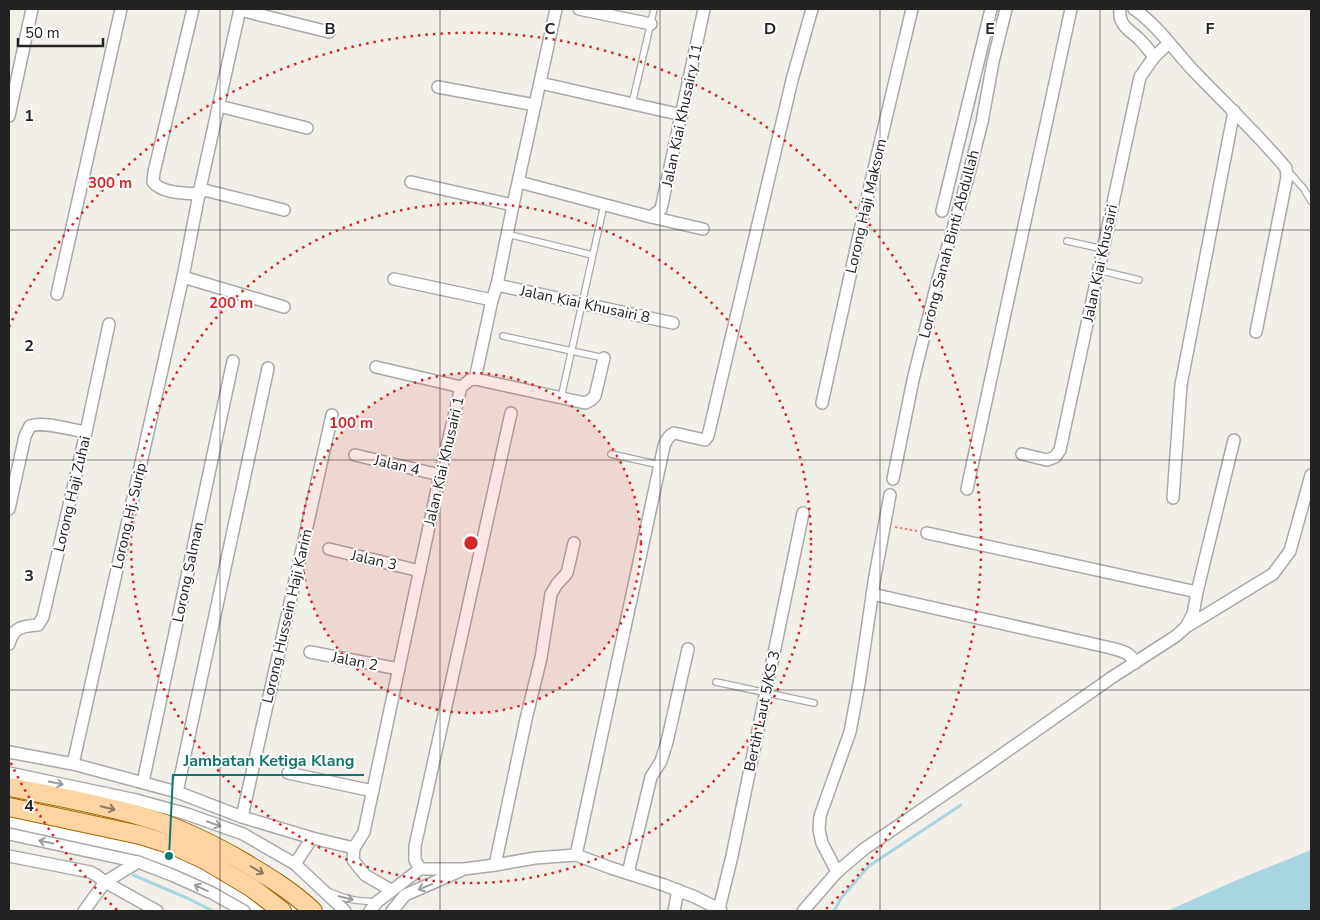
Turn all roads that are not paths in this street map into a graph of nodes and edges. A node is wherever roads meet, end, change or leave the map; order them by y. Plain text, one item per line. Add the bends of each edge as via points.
1 (32, 9) edge
2 (121, 9) edge
3 (193, 9) edge
4 (556, 9) edge
5 (579, 9) edge
6 (654, 9) edge
7 (704, 9) edge
8 (812, 9) edge
9 (912, 9) edge
10 (991, 9) edge
11 (1006, 9) edge
12 (1071, 9) edge
13 (1120, 9) edge
14 (1134, 9) edge
15 (240, 10) edge
16 (651, 24) junction
17 (329, 32) dead end
18 (1169, 42) junction
19 (1154, 57) junction
20 (540, 83) junction
21 (438, 87) dead end
22 (632, 104) junction
23 (219, 106) junction
24 (535, 106) junction
25 (1234, 111) junction
26 (682, 115) junction
27 (9, 116) edge
28 (307, 128) dead end
29 (1286, 168) junction
30 (411, 182) dead end
31 (519, 182) junction
32 (200, 192) junction
33 (1311, 201) edge
34 (513, 205) junction
35 (604, 205) junction
36 (284, 210) dead end
37 (942, 211) dead end
38 (651, 217) junction
39 (703, 229) dead end
40 (507, 234) junction
41 (1067, 241) dead end
42 (1103, 249) junction
43 (592, 255) junction
44 (1098, 270) junction
45 (184, 273) junction
46 (394, 279) dead end
47 (1139, 280) dead end
48 (497, 285) junction
49 (58, 294) dead end
50 (492, 300) junction
51 (582, 304) junction
52 (284, 307) dead end
53 (673, 323) dead end
54 (109, 324) dead end
55 (1256, 332) dead end
56 (503, 336) dead end
57 (572, 350) junction
58 (604, 358) joint
59 (233, 361) dead end
60 (376, 367) dead end
61 (268, 368) dead end
62 (475, 379) junction
63 (461, 387) junction
64 (561, 398) junction
65 (822, 403) dead end
66 (512, 413) dead end
67 (332, 415) dead end
68 (86, 432) junction
69 (1234, 440) dead end
70 (611, 454) dead end
71 (1022, 454) dead end
72 (355, 455) dead end
73 (660, 466) junction
74 (440, 475) junction
75 (1311, 475) edge
76 (893, 479) dead end
77 (967, 489) dead end
78 (890, 495) dead end
79 (1173, 498) dead end
80 (9, 509) edge
81 (803, 513) dead end
82 (927, 534) road end
83 (574, 544) dead end
84 (329, 549) dead end
85 (420, 571) junction
86 (1197, 592) junction
87 (872, 594) junction
88 (1186, 627) junction
89 (9, 644) edge
90 (688, 649) dead end
91 (310, 652) dead end
92 (1135, 663) junction
93 (399, 669) junction
94 (716, 682) dead end
95 (766, 693) junction
96 (814, 703) dead end
97 (9, 752) edge
98 (73, 764) junction
99 (9, 773) edge
100 (288, 773) dead end
101 (143, 782) junction
102 (9, 787) edge
103 (373, 791) junction
104 (177, 792) junction
105 (9, 807) edge
106 (242, 817) junction
107 (9, 834) edge
108 (312, 838) junction
109 (354, 848) junction
110 (576, 855) junction
111 (9, 856) edge
112 (138, 862) junction
113 (295, 864) junction
114 (495, 865) junction
115 (420, 869) junction
116 (464, 869) junction
117 (836, 872) junction
118 (628, 873) junction
119 (105, 882) junction
120 (317, 886) junction
121 (392, 890) junction
122 (678, 890) junction
123 (377, 902) junction
124 (720, 910) edge
125 (84, 911) edge
126 (156, 911) edge
127 (244, 911) edge
128 (282, 911) edge
129 (313, 911) edge
130 (345, 911) edge
131 (370, 911) edge
132 (392, 911) edge
133 (674, 911) edge
134 (803, 911) edge

1 - 27 street
2 - 49 street
3 - 32 street via 153,182 157,188 175,192
4 - 20 street, Jalan Kiai Khusairi 1
5 - 16 street
6 - 16 lane
7 - 26 street, Jalan Kiai Khusairy 11
8 - 73 street via 792,80 710,430 705,440 674,433 670,435
9 - 65 street, Lorong Haji Maksom via 868,190
10 - 37 street
11 - 76 street, Lorong Sanah Binti Abdullah via 982,122 912,380
12 - 77 street
13 - 19 street via 1125,28 1142,41
14 - 18 street
15 - 17 street
15 - 23 street, Lorong Hj. Surip
16 - 22 lane
18 - 19 street, Jalan Kiai Khusairi
18 - 25 street
19 - 42 street, Jalan Kiai Khusairi via 1140,77
20 - 22 street
20 - 24 street, Jalan Kiai Khusairi 1
21 - 24 street
22 - 26 street
23 - 28 street
23 - 32 street, Lorong Hj. Surip
24 - 31 street, Jalan Kiai Khusairi 1
25 - 29 street
25 - 79 street via 1181,385
26 - 38 street, Jalan Kiai Khusairy 11 via 661,209
29 - 33 lane
29 - 55 street via 1287,177
30 - 34 street
31 - 34 street, Jalan Kiai Khusairi 1
31 - 35 street
32 - 36 street
32 - 45 street, Lorong Hj. Surip
34 - 40 street, Jalan Kiai Khusairi 1
35 - 38 street
35 - 43 lane
38 - 39 street
40 - 43 lane
40 - 48 street, Jalan Kiai Khusairi 1
41 - 42 lane
42 - 44 street, Jalan Kiai Khusairi
43 - 51 lane
44 - 47 lane
44 - 71 street, Jalan Kiai Khusairi via 1060,450 1047,460
45 - 52 street
45 - 98 street, Lorong Hj. Surip
46 - 50 street
48 - 50 street, Jalan Kiai Khusairi 1
48 - 51 street, Jalan Kiai Khusairi 8
50 - 62 street, Jalan Kiai Khusairi 1
51 - 53 street, Jalan Kiai Khusairi 8
51 - 57 lane
54 - 68 street, Lorong Haji Zuhai
56 - 57 lane
57 - 58 lane
57 - 64 lane
58 - 64 street via 595,396 591,400 585,403
59 - 101 street, Lorong Salman
60 - 63 street
61 - 104 street
62 - 63 street, Jalan Kiai Khusairi 1
62 - 64 street
63 - 74 street, Jalan Kiai Khusairi 1
66 - 115 street via 415,846 415,860
67 - 106 street, Lorong Hussein Haji Karim
68 - 80 street via 45,425 30,426
68 - 89 street, Lorong Haji Zuhai via 43,617 38,625 15,631
69 - 86 street
70 - 73 lane
72 - 74 street, Jalan 4
73 - 110 street
74 - 85 street, Jalan Kiai Khusairi 1
75 - 88 street via 1290,551 1273,574
78 - 87 street
81 - 95 street, Bertih Laut 5/KS 3
82 - 86 street
83 - 114 street via 567,573 551,594 541,658
84 - 85 street, Jalan 3
85 - 93 street, Jalan Kiai Khusairi 1
86 - 88 street via 1193,614
87 - 92 street via 1127,652
87 - 117 street via 850,732 820,816 822,843
88 - 92 street
90 - 118 street via 667,742 651,777
91 - 93 street, Jalan 2
92 - 117 street via 864,849
93 - 103 street, Jalan Kiai Khusairi 1
94 - 95 lane
95 - 96 lane
95 - 124 street, Bertih Laut 5/KS 3
97 - 98 street
98 - 101 street
99 -> 113 street via 187,814 243,834
100 - 103 street
101 - 104 street
102 -> 129 main road via 107,807 180,830 213,844 262,872
103 - 109 street, Jalan Kiai Khusairi 1 via 364,832
104 - 106 street
105 - 128 main road via 140,835 175,846 252,888
106 - 108 street
112 -> 107 street
108 - 109 street
108 - 113 street
109 - 121 street via 354,860 365,875
110 - 114 street
110 - 118 street
111 - 119 street via 90,872
112 - 119 street
127 -> 112 street
113 - 120 street
114 - 116 street
115 - 116 street
115 - 121 street
116 -> 132 street via 405,894
117 - 134 street
118 - 122 street
119 - 125 street
119 - 126 street
120 -> 123 lane via 342,898
120 - 130 street
121 - 123 street
122 - 124 street
122 - 133 street
123 - 131 street

